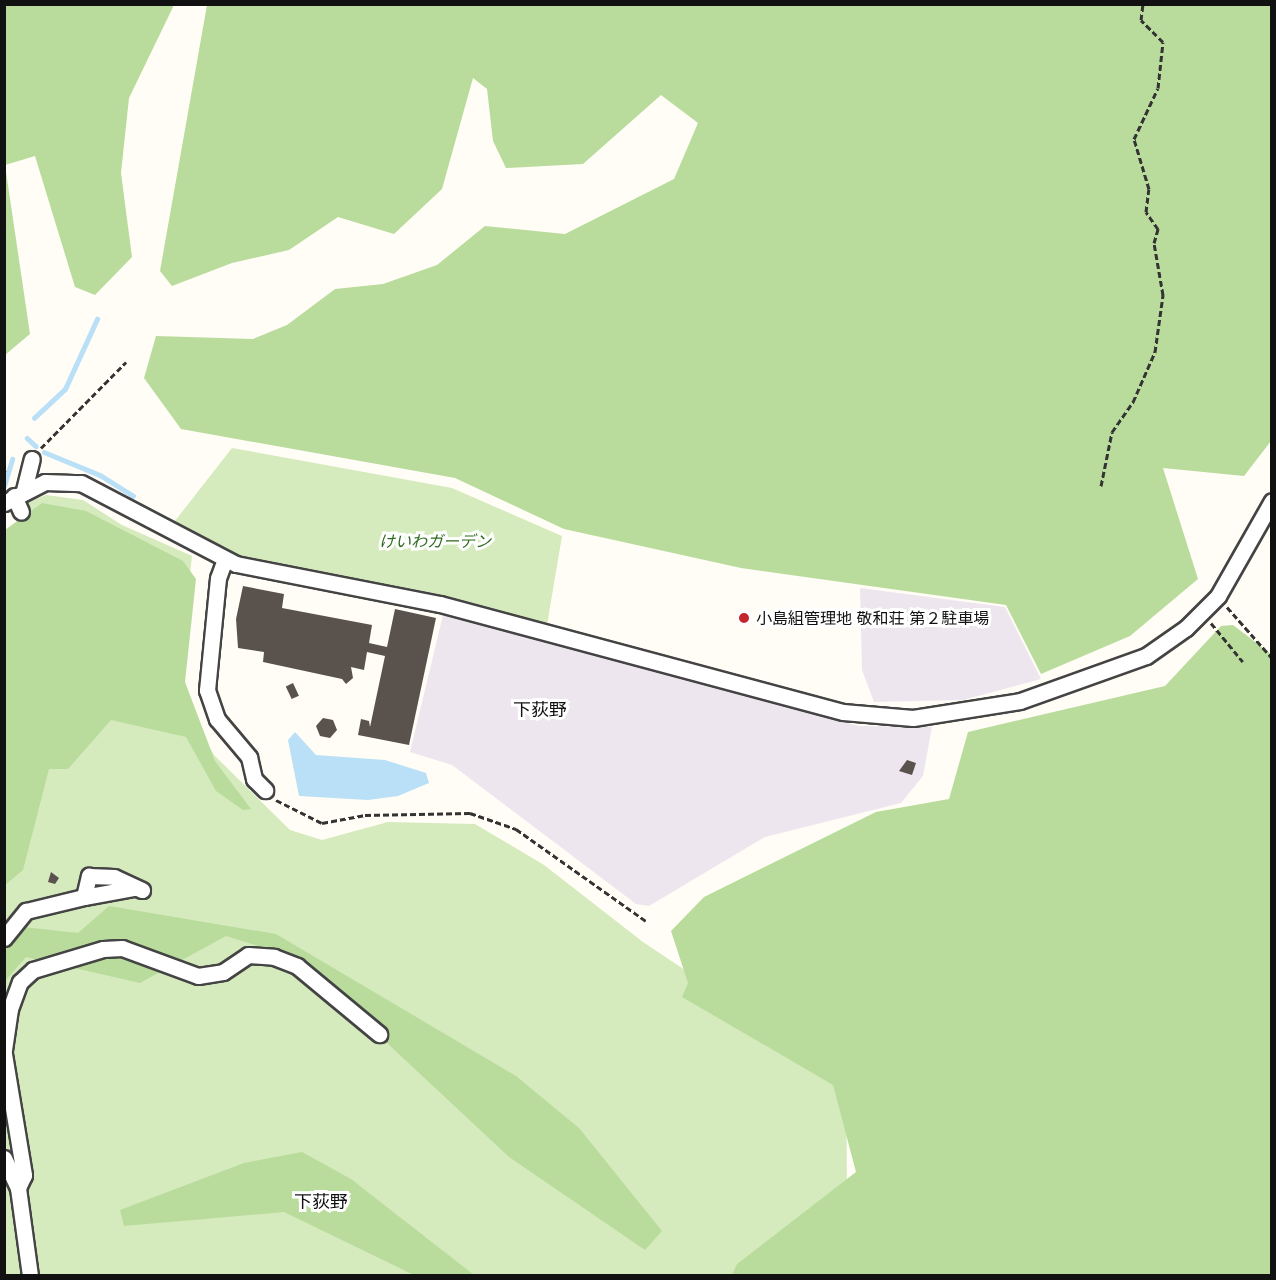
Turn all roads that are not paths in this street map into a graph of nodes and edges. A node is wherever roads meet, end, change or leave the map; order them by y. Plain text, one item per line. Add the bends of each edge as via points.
1 (32, 459) road end
2 (14, 496) edge
3 (1272, 501) edge
4 (21, 512) dead end
5 (225, 559) junction
6 (265, 790) road end
7 (138, 889) dead end
8 (4, 938) edge
9 (380, 1034) dead end
10 (4, 1052) edge
11 (4, 1158) edge
12 (18, 1188) junction
13 (30, 1275) edge

1 - 2 street
2 - 4 street
2 - 5 street via 53,482 92,485
3 - 5 street via 1218,596 1146,656 1104,674 966,713 890,717 843,712 371,587 259,569
5 - 6 street via 218,578 207,690 217,719 249,757 254,779
7 - 8 street via 96,874 89,876 84,897 26,911
9 - 10 street via 297,966 274,957 248,955 223,972 198,976 122,948 103,949 33,970 20,982 10,1009
10 - 12 street via 24,1175
11 - 12 street
12 - 13 street

